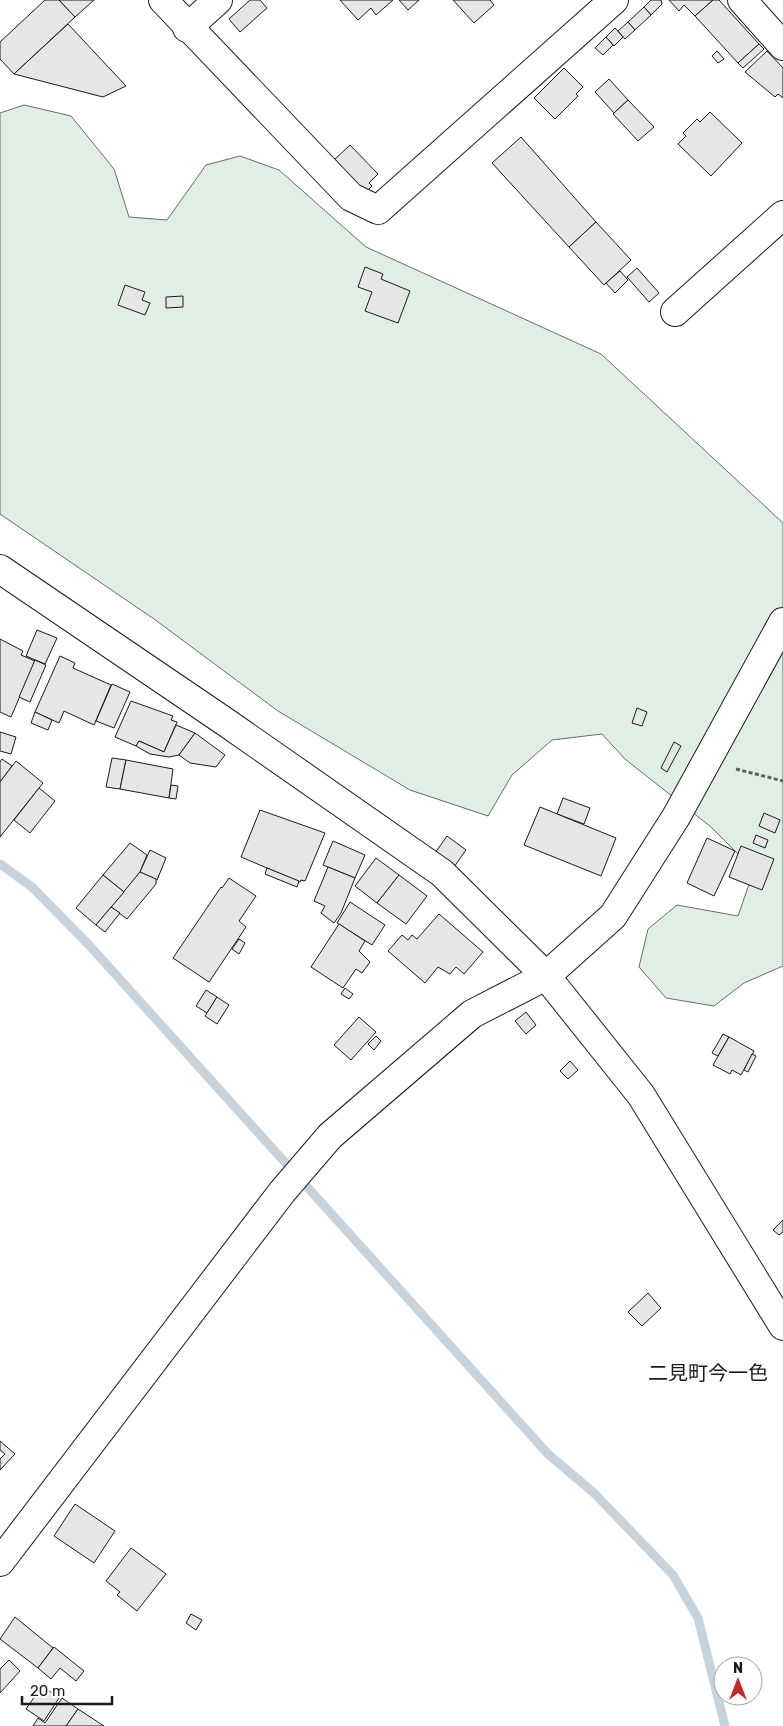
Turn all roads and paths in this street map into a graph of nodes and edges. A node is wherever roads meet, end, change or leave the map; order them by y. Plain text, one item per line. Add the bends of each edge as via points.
1 (163, 0) edge
2 (218, 0) edge
3 (614, 0) edge
4 (742, 0) edge
5 (187, 28) junction
6 (783, 46) edge
7 (783, 215) edge
8 (675, 312) dead end
9 (0, 569) edge
10 (783, 622) edge
11 (706, 762) junction
12 (783, 781) edge
13 (546, 976) junction
14 (783, 1326) edge
15 (0, 1562) edge

1 - 5 street
2 - 5 street
3 - 5 street via 378,210 351,197
4 - 6 street
7 - 8 street
9 - 13 street via 442,873
10 - 11 street
11 - 12 path
11 - 13 street via 676,817 613,916
13 - 14 street via 641,1095
13 - 15 street via 472,1014 330,1136 282,1192

